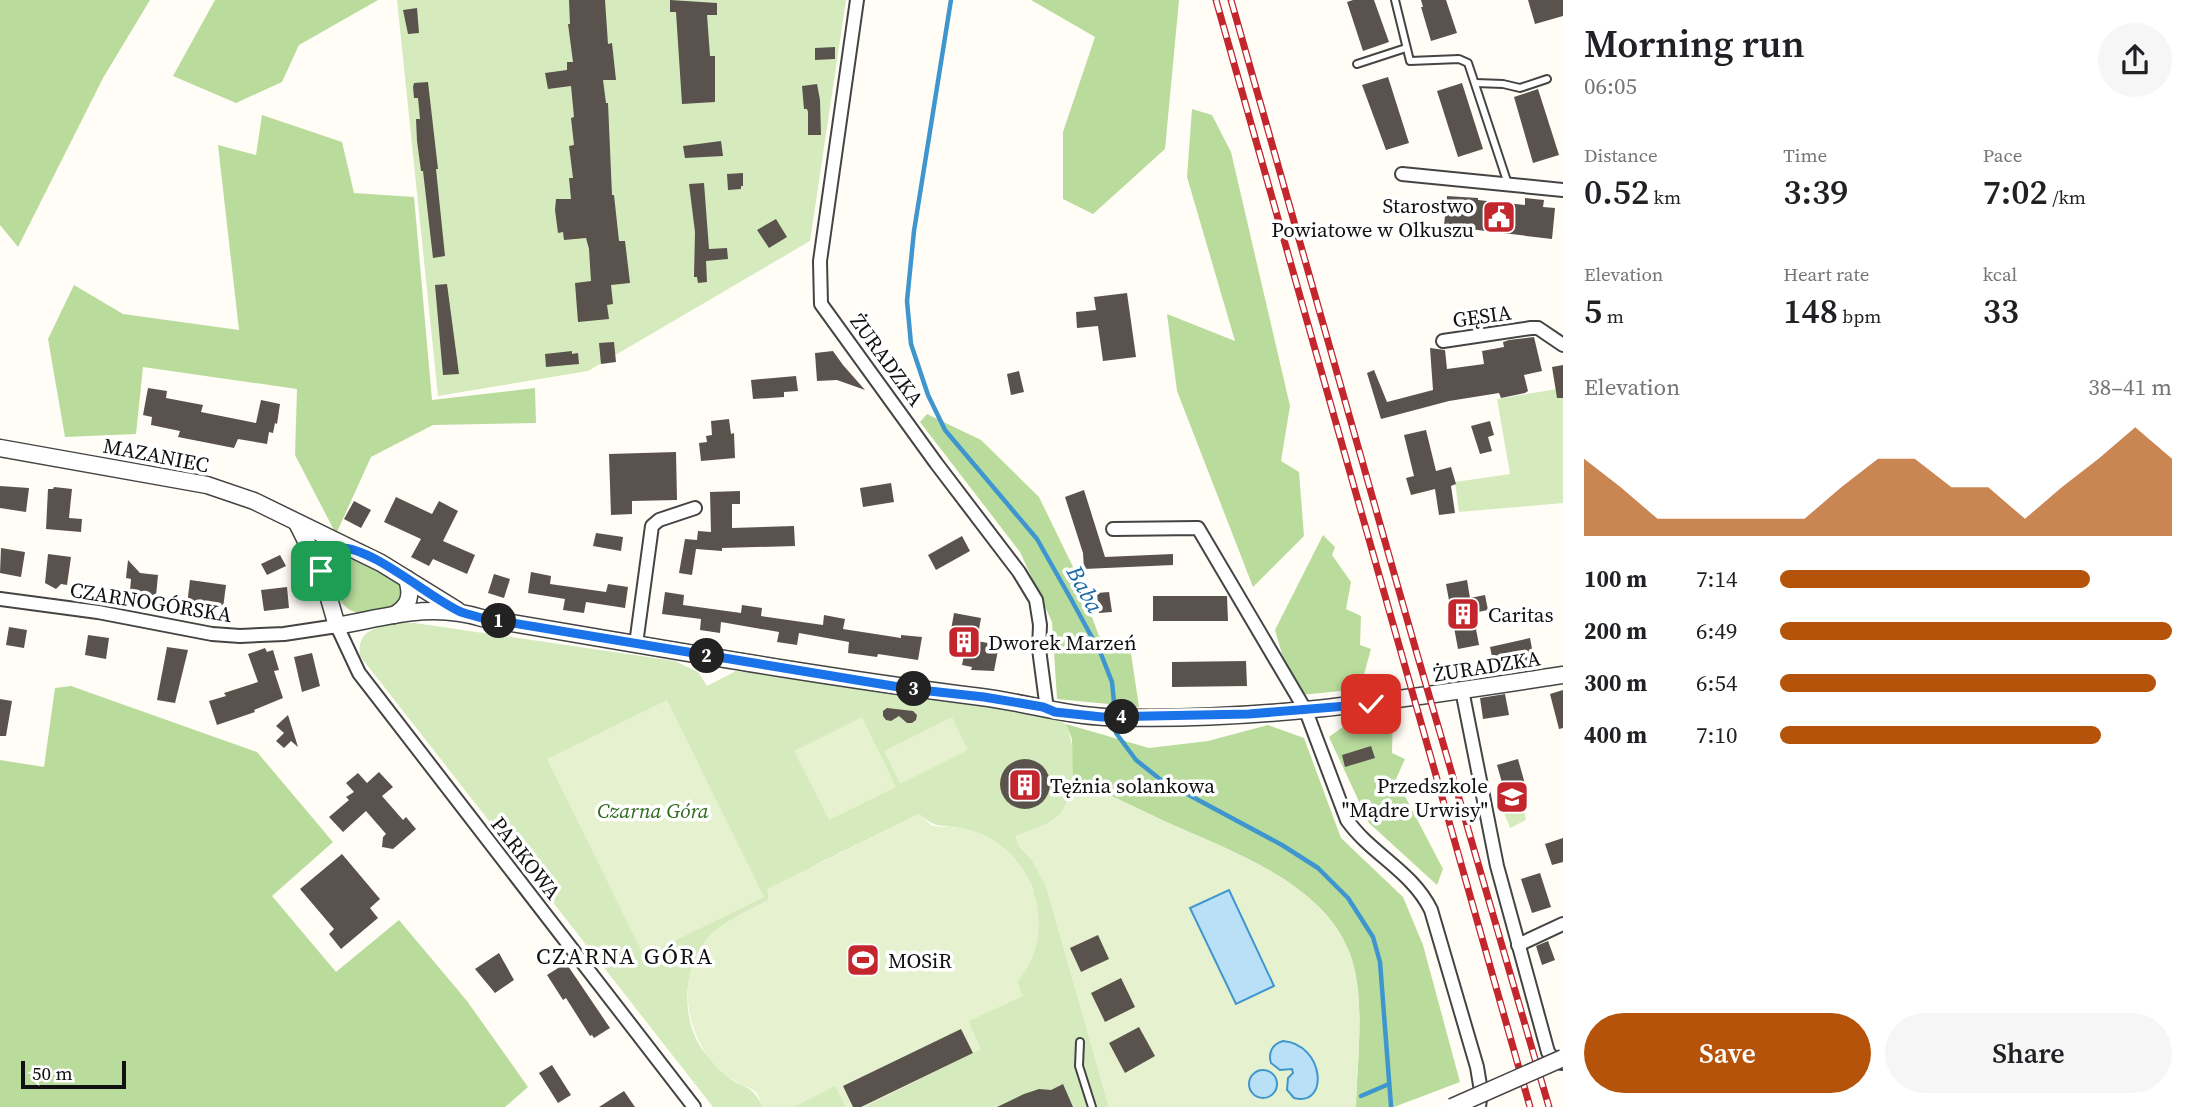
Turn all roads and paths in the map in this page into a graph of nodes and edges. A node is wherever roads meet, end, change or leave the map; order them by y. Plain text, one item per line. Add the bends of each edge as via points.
1 (857, 0) edge
2 (1395, 0) edge
3 (1406, 48) junction
4 (1357, 64) dead end
5 (1547, 79) dead end
6 (1476, 83) junction
7 (1402, 174) dead end
8 (1508, 184) junction
9 (1563, 190) edge
10 (1443, 341) dead end
11 (1563, 345) edge
12 (0, 448) edge
13 (695, 508) dead end
14 (297, 523) junction
15 (1113, 528) dead end
16 (353, 550) junction
17 (321, 571) junction
18 (407, 579) junction
19 (0, 599) edge
20 (460, 611) junction
21 (394, 615) junction
22 (337, 626) junction
23 (636, 644) junction
24 (1563, 675) edge
25 (1462, 690) junction
26 (1043, 707) junction
27 (1306, 711) junction
28 (1563, 924) edge
29 (1518, 945) junction
30 (1080, 1042) dead end
31 (1563, 1061) edge
32 (694, 1107) edge
33 (1092, 1107) edge
34 (1452, 1107) edge
35 (1479, 1107) edge

1 - 26 street, ŻURADZKA via 820,261 821,304 1036,600
2 - 3 lane
3 - 4 lane
3 - 6 lane via 1410,61 1459,59 1468,63
5 - 6 lane via 1520,88
6 - 8 lane
7 - 8 street
8 - 9 street
10 - 11 street, GĘSIA via 1538,328
12 - 14 street, MAZANIEC via 207,485 254,501
13 - 23 street via 652,526
14 - 16 street, MAZANIEC
14 - 17 street
15 - 27 street via 1198,528
16 - 17 street via 332,551 323,560
16 - 18 street, MAZANIEC
17 - 22 street
18 - 20 street, MAZANIEC
18 - 21 street via 410,600
19 - 22 street, CZARNOGÓRSKA via 212,634 284,634
20 - 21 street via 430,609
20 - 23 street, ŻURADZKA
21 - 22 street
22 - 32 street, PARKOWA via 359,673
23 - 26 street, ŻURADZKA
24 - 25 street, ŻURADZKA
25 - 27 street, ŻURADZKA
25 - 29 street via 1497,866
26 - 27 street, ŻURADZKA via 1102,717
27 - 35 street via 1347,820 1414,883 1431,910 1473,1053
28 - 29 street
29 - 31 street via 1548,1052 1556,1062
30 - 33 lane via 1079,1066
31 - 34 street, bridge

